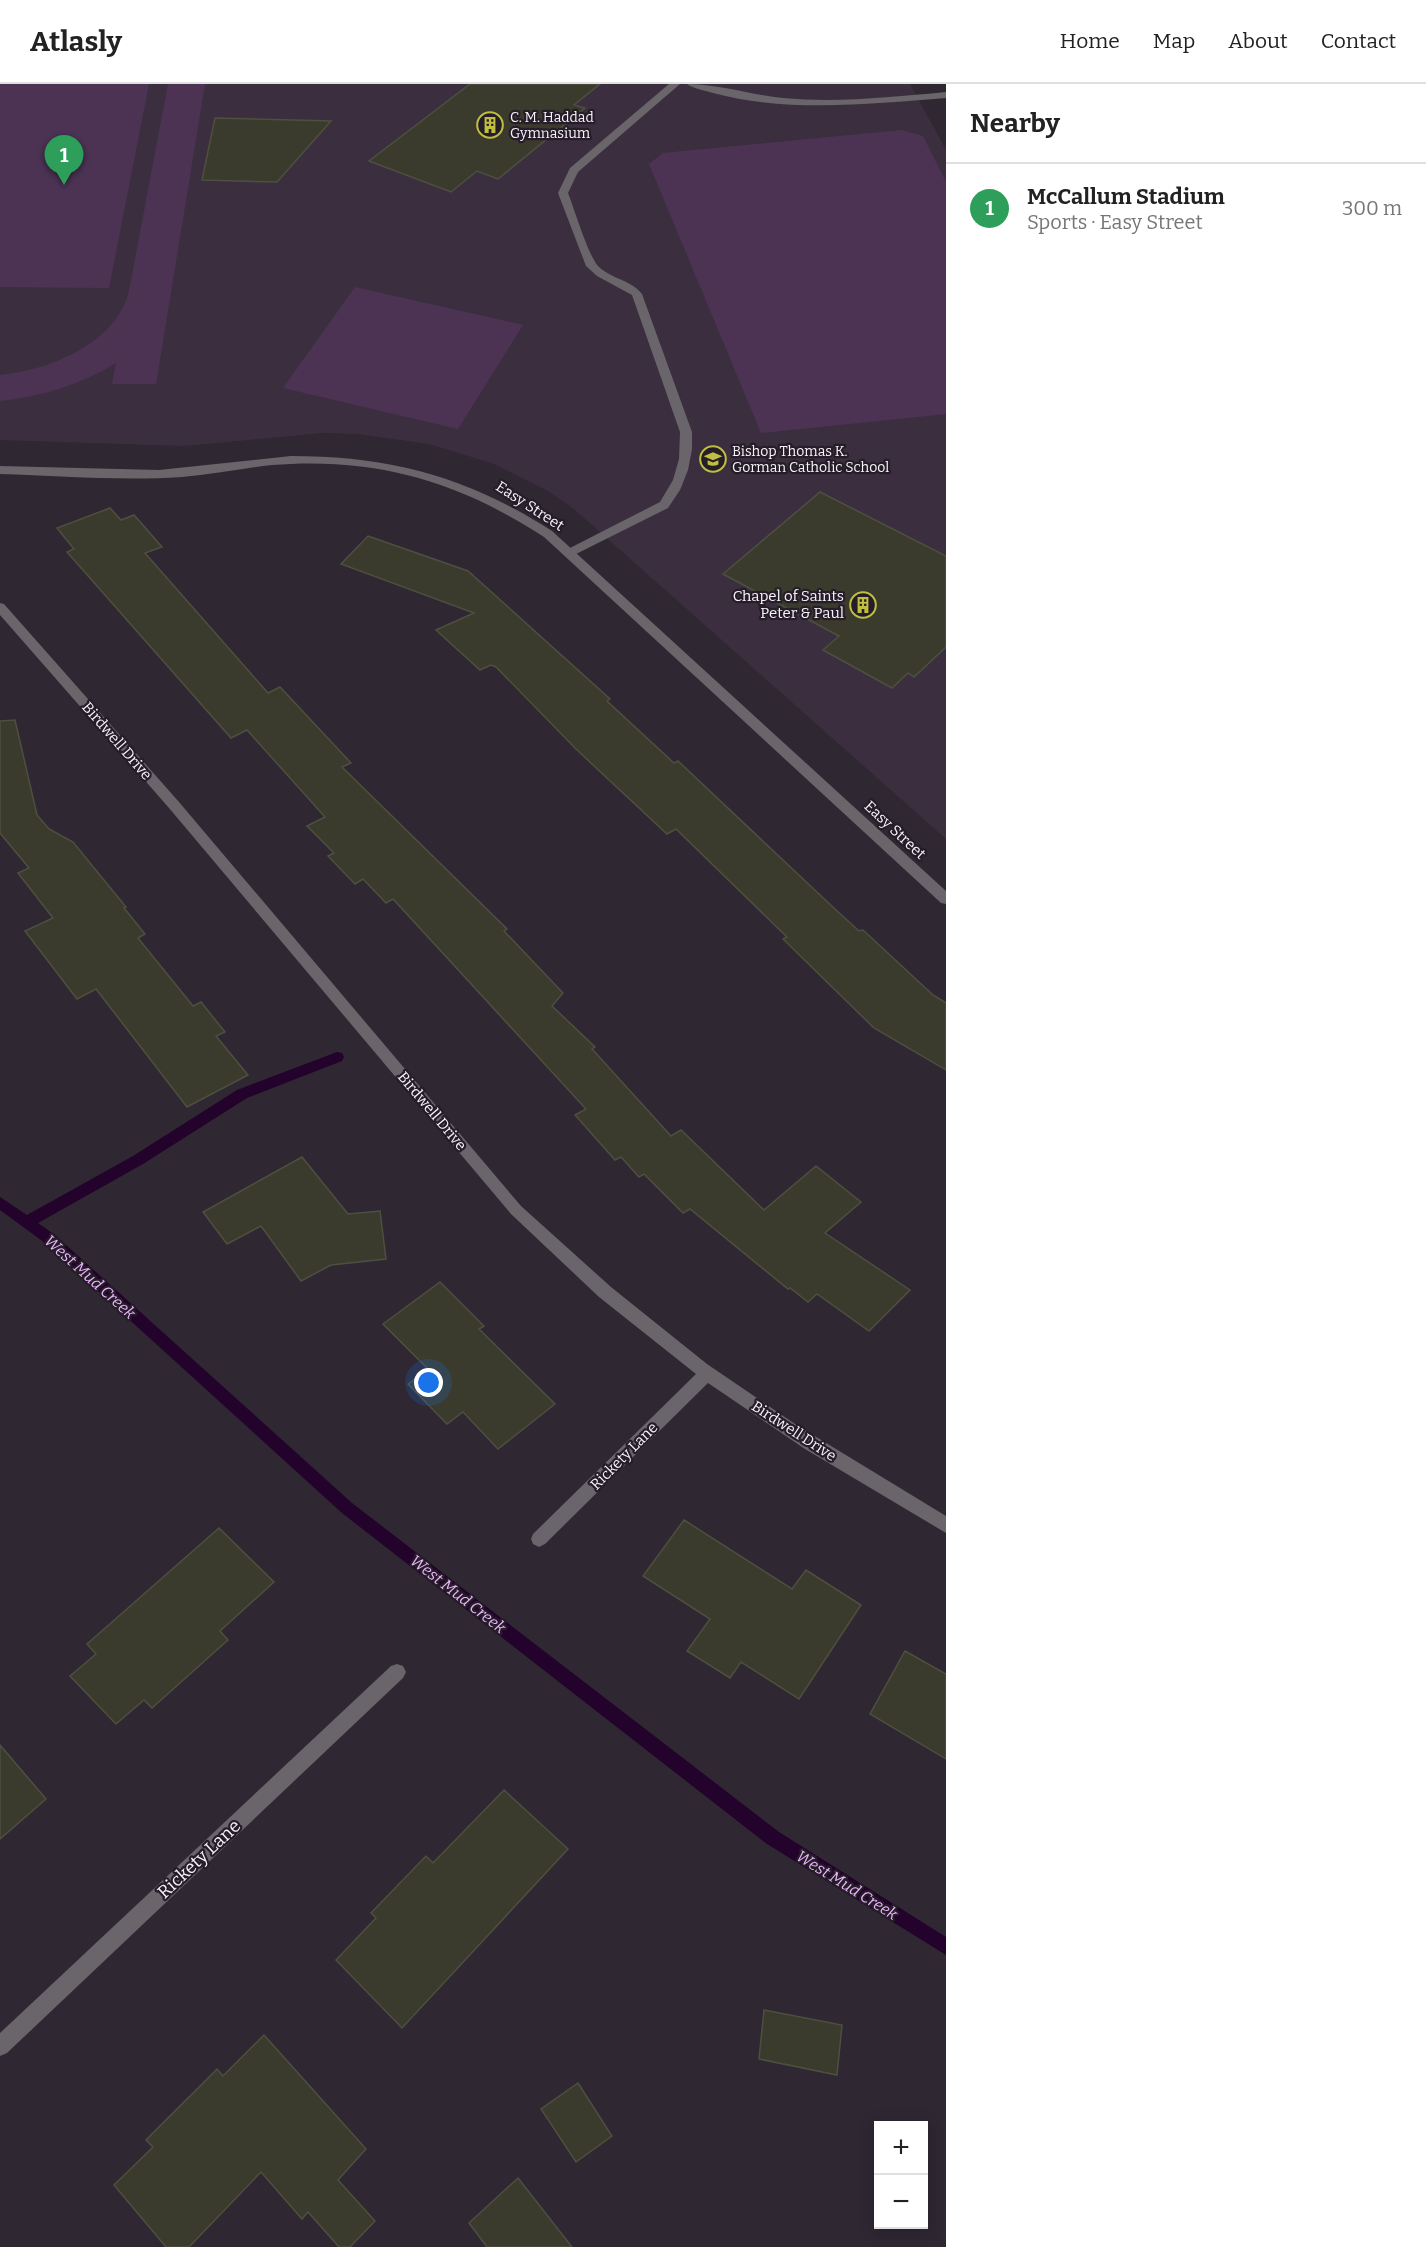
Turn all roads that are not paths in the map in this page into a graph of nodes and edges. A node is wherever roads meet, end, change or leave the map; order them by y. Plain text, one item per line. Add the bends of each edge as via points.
1 (675, 84) edge
2 (692, 84) edge
3 (946, 95) edge
4 (0, 470) edge
5 (570, 553) junction
6 (0, 607) edge
7 (946, 899) edge
8 (708, 1372) junction
9 (946, 1525) edge
10 (539, 1539) dead end
11 (397, 1672) dead end
12 (0, 2046) edge

1 - 5 street via 574,170 563,194 595,271 626,284 637,294 689,446 673,493 664,505
2 - 3 street via 801,103 846,104
4 - 5 street, Easy Street via 156,474 308,460 388,466 443,479 485,495 528,519
5 - 7 street, Easy Street
6 - 8 street, Birdwell Drive via 174,805 516,1210 555,1249
8 - 9 street, Birdwell Drive via 819,1449
8 - 10 street, Rickety Lane
11 - 12 street, Rickety Lane

